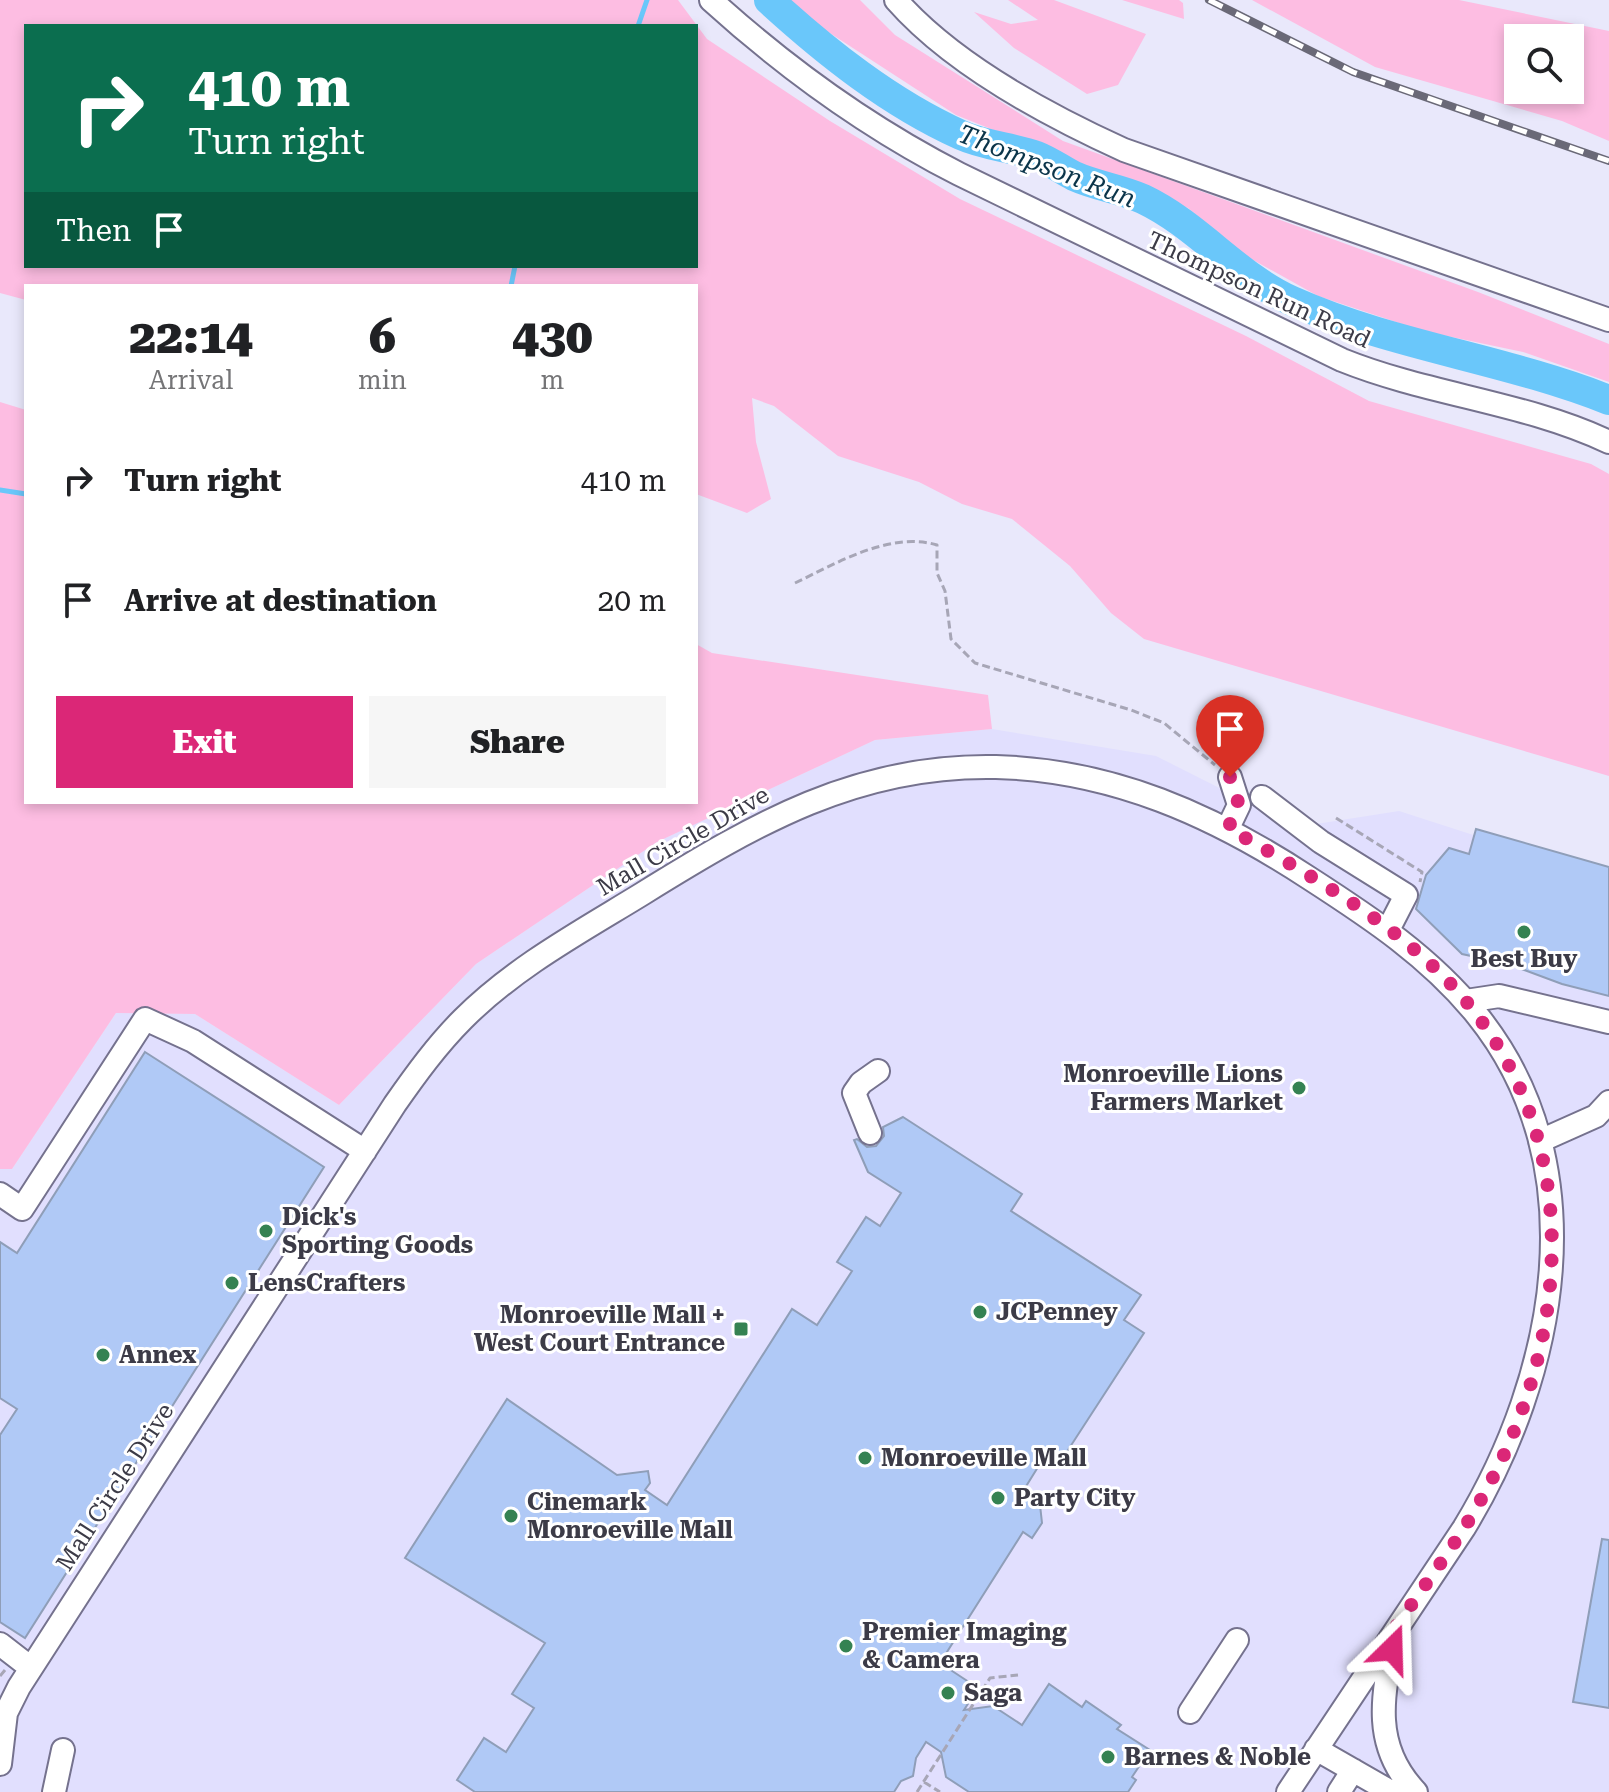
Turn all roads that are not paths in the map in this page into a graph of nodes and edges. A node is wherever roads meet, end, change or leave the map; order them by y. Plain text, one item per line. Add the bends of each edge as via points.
1 (711, 0) edge
2 (896, 0) edge
3 (1609, 320) edge
4 (1609, 442) edge
5 (1230, 777) road end
6 (1262, 797) dead end
7 (1228, 828) junction
8 (1388, 930) junction
9 (1466, 1001) junction
10 (1609, 1022) edge
11 (878, 1071) dead end
12 (1609, 1102) edge
13 (870, 1133) dead end
14 (1540, 1141) junction
15 (365, 1151) junction
16 (0, 1194) edge
17 (1396, 1627) junction
18 (1237, 1640) dead end
19 (15, 1656) edge
20 (3, 1711) edge
21 (1190, 1712) dead end
22 (1316, 1749) junction
23 (63, 1750) dead end
24 (0, 1764) edge
25 (1353, 1770) junction
26 (1382, 1790) edge
27 (54, 1792) edge
28 (1288, 1792) edge
29 (1339, 1792) edge
30 (1416, 1792) edge

1 - 4 street, Thompson Run Road via 823,91 959,174 1342,360 1399,380 1562,421
2 - 3 street via 950,49 1075,127 1124,150
5 - 7 street via 1239,805
6 - 8 street via 1321,842 1406,895
7 - 8 street, Mall Circle Drive
7 - 15 street, Mall Circle Drive via 1128,787 1029,769 924,771 810,801 730,839 508,980 440,1044
8 - 9 street, Mall Circle Drive
9 - 10 street via 1499,996
9 - 14 street, Mall Circle Drive via 1511,1066
11 - 13 street via 854,1093
12 - 14 street via 1596,1116
14 - 17 street, Mall Circle Drive via 1550,1200 1552,1268 1526,1398 1483,1496
15 - 16 street via 193,1041 145,1019 22,1209
15 - 19 street, Mall Circle Drive
17 - 22 street, Mall Circle Drive
17 - 30 street via 1382,1730 1397,1768
18 - 21 street
19 - 20 street, Mall Circle Drive
20 - 24 street, Mall Circle Drive
22 - 25 street
22 - 28 street, Mall Circle Drive
23 - 27 street
25 - 26 street
25 - 29 street

